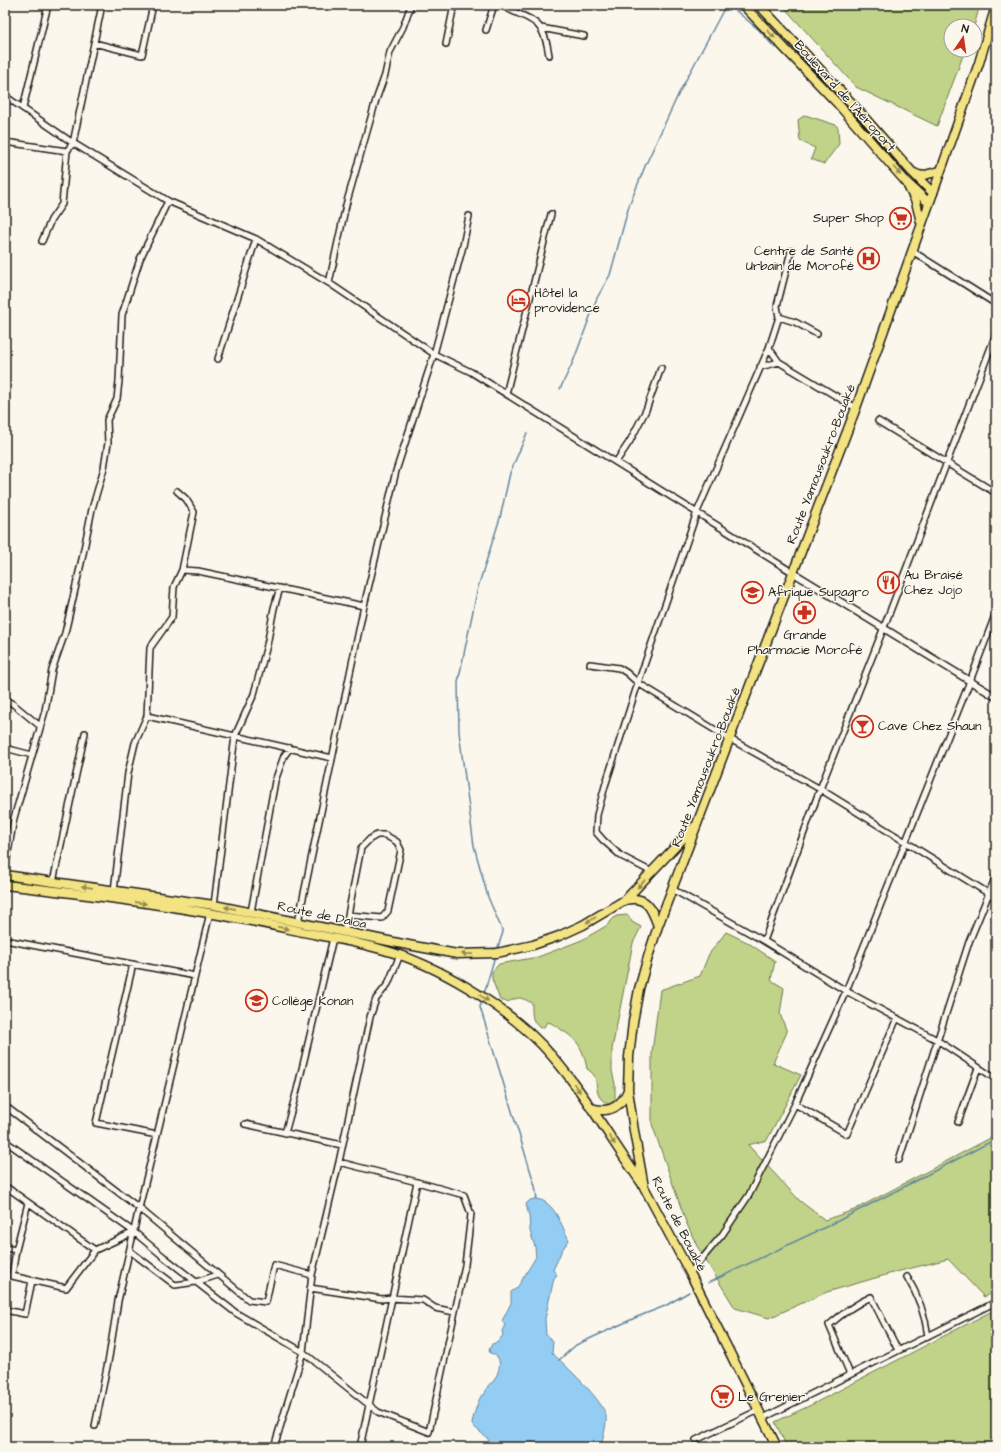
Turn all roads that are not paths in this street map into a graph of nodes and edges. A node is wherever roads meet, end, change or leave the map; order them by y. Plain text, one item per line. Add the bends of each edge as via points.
1 (48, 5) edge
2 (102, 5) edge
3 (153, 5) edge
4 (411, 5) edge
5 (454, 5) edge
6 (494, 5) edge
7 (501, 5) edge
8 (744, 5) edge
9 (760, 6) edge
10 (996, 6) edge
11 (541, 28) junction
12 (486, 30) dead end
13 (584, 36) dead end
14 (94, 43) junction
15 (446, 44) dead end
16 (549, 55) dead end
17 (5, 96) edge
18 (22, 108) junction
19 (5, 142) edge
20 (73, 143) junction
21 (67, 151) junction
22 (940, 171) junction
23 (912, 172) junction
24 (906, 182) junction
25 (932, 193) junction
26 (168, 200) junction
27 (929, 203) junction
28 (551, 214) dead end
29 (470, 216) dead end
30 (921, 224) junction
31 (256, 239) junction
32 (42, 242) dead end
33 (791, 251) dead end
34 (912, 251) junction
35 (328, 283) junction
36 (996, 304) edge
37 (779, 317) junction
38 (817, 334) dead end
39 (996, 334) edge
40 (769, 348) junction
41 (434, 354) junction
42 (218, 359) dead end
43 (779, 362) junction
44 (760, 367) junction
45 (661, 368) dead end
46 (506, 394) junction
47 (856, 408) junction
48 (878, 421) dead end
49 (616, 462) junction
50 (947, 462) junction
51 (177, 491) dead end
52 (996, 492) edge
53 (697, 512) junction
54 (182, 570) junction
55 (792, 572) junction
56 (280, 588) junction
57 (364, 606) junction
58 (996, 613) edge
59 (884, 627) junction
60 (590, 664) dead end
61 (970, 681) junction
62 (638, 683) junction
63 (996, 696) edge
64 (5, 699) edge
65 (147, 716) junction
66 (40, 726) junction
67 (85, 733) dead end
68 (235, 736) junction
69 (730, 739) junction
70 (5, 748) edge
71 (290, 748) junction
72 (32, 755) junction
73 (332, 758) junction
74 (820, 789) junction
75 (696, 824) junction
76 (905, 842) junction
77 (5, 870) edge
78 (652, 872) junction
79 (5, 875) edge
80 (996, 876) edge
81 (53, 882) junction
82 (5, 885) edge
83 (672, 889) junction
84 (114, 891) junction
85 (989, 894) junction
86 (996, 898) edge
87 (624, 900) junction
88 (214, 905) junction
89 (251, 912) junction
90 (210, 913) junction
91 (348, 915) junction
92 (298, 922) junction
93 (658, 926) junction
94 (344, 932) junction
95 (333, 938) junction
96 (5, 940) edge
97 (764, 941) junction
98 (403, 944) junction
99 (400, 955) junction
100 (133, 964) junction
101 (195, 976) junction
102 (846, 991) junction
103 (897, 1018) junction
104 (937, 1040) junction
105 (978, 1068) junction
106 (996, 1079) edge
107 (628, 1090) junction
108 (795, 1104) junction
109 (5, 1106) edge
110 (591, 1108) junction
111 (958, 1122) dead end
112 (245, 1124) dead end
113 (285, 1133) junction
114 (157, 1135) junction
115 (5, 1140) edge
116 (342, 1145) junction
117 (899, 1160) dead end
118 (339, 1162) junction
119 (417, 1182) junction
120 (5, 1186) edge
121 (644, 1187) junction
122 (28, 1203) junction
123 (139, 1208) junction
124 (134, 1232) junction
125 (5, 1248) edge
126 (16, 1250) junction
127 (95, 1250) junction
128 (130, 1252) junction
129 (690, 1273) junction
130 (218, 1275) junction
131 (312, 1275) junction
132 (907, 1277) dead end
133 (32, 1281) junction
134 (196, 1282) junction
135 (310, 1288) junction
136 (392, 1298) junction
137 (996, 1302) edge
138 (5, 1310) edge
139 (454, 1312) junction
140 (928, 1336) junction
141 (898, 1350) junction
142 (303, 1352) junction
143 (850, 1374) junction
144 (369, 1404) junction
145 (760, 1410) junction
146 (763, 1418) junction
147 (95, 1426) dead end
148 (696, 1440) dead end
149 (274, 1447) edge
150 (360, 1447) edge
151 (777, 1447) edge

1 - 18 street
2 - 14 street
3 - 14 street via 142,55
4 - 35 street via 390,52 346,205
5 - 15 street
6 - 12 street
7 - 11 street via 529,18
8 -> 24 main road, Boulevard de l'Aéroport via 838,104
9 - 23 main road, Boulevard de l'Aéroport via 848,99
10 - 22 main road, Route Yamousoukro-Bouaké via 980,63
11 - 13 street
11 - 16 street via 548,43
14 - 20 street
17 - 18 street
18 - 20 street
19 - 21 street
20 - 21 street
20 - 26 street
21 - 32 street via 62,204 51,220
22 - 23 main road via 921,176
22 - 25 main road, Route Yamousoukro-Bouaké
23 - 25 main road, Boulevard de l'Aéroport
24 - 27 main road, Boulevard de l'Aéroport
24 - 30 main road via 916,202
25 - 27 main road, Route Yamousoukro-Bouaké
26 - 31 street
26 - 66 street via 140,259 122,315 118,390 107,420 108,443 104,468
27 - 30 main road, Route Yamousoukro-Bouaké
28 - 46 street
29 - 41 street
30 - 34 main road, Route Yamousoukro-Bouaké
31 - 35 street
31 - 42 street
33 - 37 street via 777,306
34 - 36 street
34 - 47 main road, Route Yamousoukro-Bouaké
35 - 41 street
37 - 38 street via 802,325
37 - 40 street
39 - 50 street
40 - 43 street
40 - 44 street
41 - 46 street via 472,372
41 - 57 street via 396,471
43 - 44 street
43 - 47 street
44 - 53 street
45 - 49 street via 646,410
46 - 49 street
47 - 55 main road, Route Yamousoukro-Bouaké
48 - 50 street
49 - 53 street
50 - 52 street
50 - 59 street
51 - 54 street via 186,498 194,512
53 - 55 street
53 - 62 street
54 - 56 street
54 - 65 street via 174,587 172,617 150,648
55 - 59 street
55 - 69 main road, Route Yamousoukro-Bouaké
56 - 57 street
56 - 68 street via 254,694
57 - 73 street
58 - 61 street
59 - 61 street
59 - 74 street
60 - 62 street via 619,668
61 - 63 street
61 - 76 street
62 - 69 street
62 - 78 street via 604,786 596,816 596,832 621,856
64 - 66 street
65 - 68 street
65 - 84 street via 135,743 128,773
66 - 72 street
67 - 81 street
68 - 71 street
68 - 88 street
69 - 74 street
69 - 75 main road, Route Yamousoukro-Bouaké
70 - 72 street
71 - 73 street
71 - 89 street via 284,756 275,781
72 - 77 street via 14,818
73 - 92 street
74 - 76 street
74 - 97 street
75 - 78 main road, Route de Daloa
75 - 83 main road, Route Yamousoukro-Bouaké
76 - 85 street
76 - 102 street
78 -> 87 main road, Route de Daloa
79 - 81 main road, Route de Daloa
80 - 85 street
84 -> 81 main road, Route de Daloa
82 -> 90 main road, Route de Daloa
83 - 93 main road, Route Yamousoukro-Bouaké
83 - 97 street
84 - 88 main road, Route de Daloa
85 - 86 street
85 - 104 street
87 - 93 main road via 636,899 646,904 653,911
87 -> 98 main road, Route de Daloa via 583,925 559,936 497,953 457,954
89 -> 88 main road, Route de Daloa
89 - 92 main road, Route de Daloa
90 -> 95 main road, Route de Daloa
90 - 101 street
91 - 91 street via 361,848 377,835 393,839 401,850 388,911 382,918
91 - 94 street
92 - 94 main road, Route de Daloa
93 - 107 main road, Route de Bouaké via 635,1008
94 - 98 main road, Route de Daloa
95 - 99 main road, Route de Daloa
95 - 113 street
96 - 100 street
97 - 102 street
98 - 99 main road
99 -> 110 main road, Route de Daloa via 465,986 518,1024 542,1045
99 - 116 street via 388,984 376,999 370,1017
100 - 101 street
100 - 114 street via 96,1123
101 - 114 street
102 - 103 street
102 - 108 street
103 - 104 street
103 - 108 street via 847,1134
104 - 105 street
104 - 117 street
105 - 106 street
105 - 111 street
107 - 110 main road via 625,1098 616,1106 604,1110
107 - 121 main road, Route de Bouaké
108 - 129 street via 748,1195 722,1235
109 - 123 street
110 -> 121 main road, Route de Daloa
112 - 113 street
113 - 116 street
114 - 123 street
115 - 124 street
116 - 118 street
118 - 119 street
118 - 131 street
119 - 136 street
119 - 139 street via 464,1195 471,1214 465,1265
120 - 122 street
121 - 129 main road, Route de Bouaké
122 - 126 street
122 - 127 street
123 - 124 street
123 - 130 street
124 - 127 street
124 - 128 street
124 - 134 street
125 - 126 street
126 - 133 street via 12,1276
127 - 133 street via 66,1288
128 - 134 street via 175,1285
128 - 147 street via 118,1300
129 - 145 main road, Route de Bouaké
130 - 131 street via 249,1300 266,1302 274,1265
130 - 134 street
131 - 135 street
132 - 140 street via 921,1306
133 - 138 street via 25,1314
134 - 142 street via 236,1313
135 - 136 street via 382,1299
135 - 142 street
136 - 139 street via 423,1300 435,1308
136 - 144 street
137 - 140 street
139 - 144 street via 429,1432 378,1412
140 - 141 street
141 - 143 street
141 - 143 street via 871,1297 859,1303 829,1325
142 - 144 street
142 - 149 street
143 - 146 street
144 - 150 street
145 - 146 main road, Route de Bouaké
145 - 148 street
146 - 151 main road, Route de Bouaké

